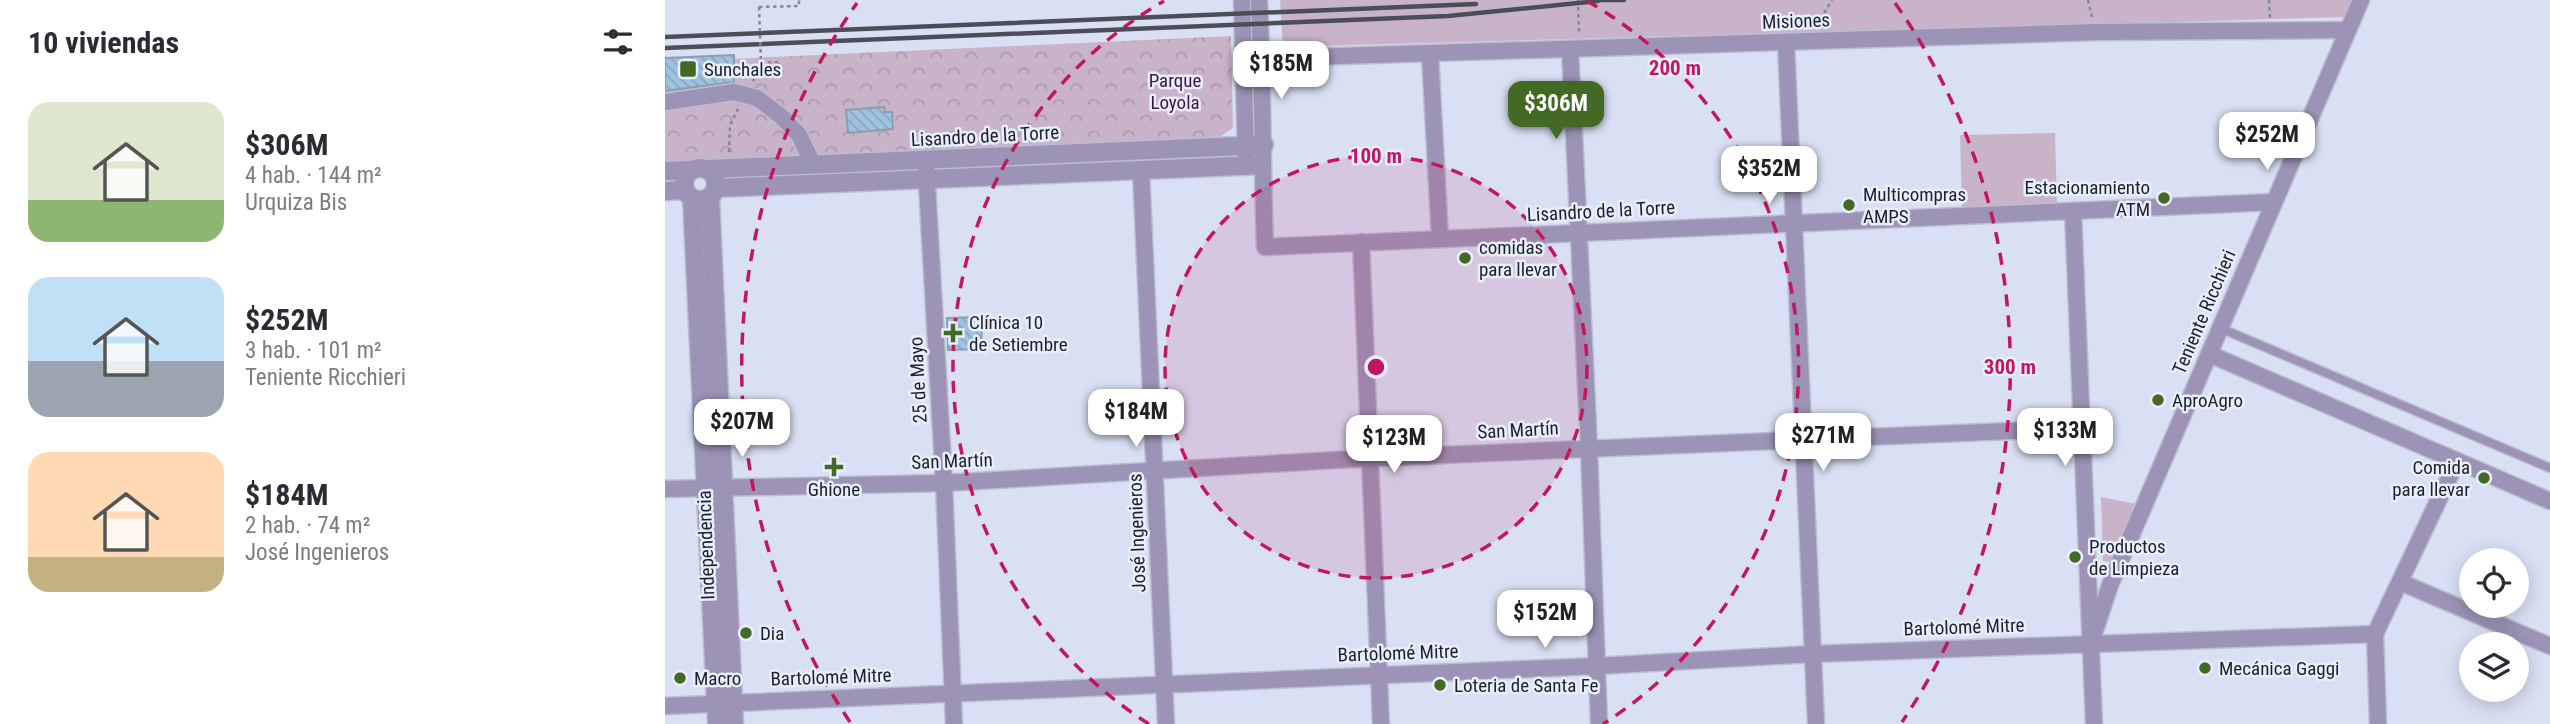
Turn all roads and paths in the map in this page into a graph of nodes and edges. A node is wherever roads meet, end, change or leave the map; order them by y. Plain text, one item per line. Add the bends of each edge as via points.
1 (799, 0) edge
2 (1242, 0) edge
3 (1259, 0) edge
4 (1578, 0) edge
5 (1832, 0) edge
6 (2361, 0) edge
7 (2348, 30) junction
8 (1813, 42) junction
9 (1786, 43) junction
10 (1575, 48) junction
11 (1430, 54) junction
12 (1262, 58) junction
13 (1245, 59) junction
14 (778, 62) dead end
15 (665, 102) edge
16 (1255, 145) junction
17 (926, 160) junction
18 (813, 164) junction
19 (1254, 165) junction
20 (700, 170) junction
21 (665, 172) edge
22 (1142, 172) junction
23 (928, 180) junction
24 (665, 191) edge
25 (701, 193) junction
26 (2274, 202) junction
27 (2073, 211) junction
28 (1792, 223) junction
29 (1578, 233) junction
30 (1440, 239) junction
31 (1360, 242) junction
32 (2220, 328) junction
33 (2209, 354) junction
34 (2082, 428) junction
35 (1803, 439) junction
36 (1589, 448) junction
37 (1370, 458) junction
38 (2457, 461) junction
39 (2550, 468) edge
40 (1155, 471) junction
41 (944, 483) junction
42 (705, 488) junction
43 (725, 488) junction
44 (665, 489) edge
45 (2550, 501) edge
46 (2400, 582) junction
47 (2375, 634) junction
48 (2091, 643) junction
49 (2550, 646) edge
50 (1812, 654) junction
51 (1597, 666) junction
52 (1379, 675) junction
53 (1164, 685) junction
54 (953, 693) junction
55 (725, 703) junction
56 (665, 706) edge
57 (717, 724) edge
58 (734, 724) edge
59 (954, 724) edge
60 (1166, 724) edge
61 (1381, 724) edge
62 (1599, 724) edge
63 (1815, 724) edge
64 (2094, 724) edge
65 (2378, 724) edge

1 - 14 path, bridge via 799,6 759,7 761,63
2 - 13 street
3 - 12 street
4 - 10 path
5 - 8 path via 1814,30
6 - 7 street, Teniente Ricchieri
7 - 8 street, Misiones
7 - 26 street, Teniente Ricchieri
8 - 9 street, Misiones
9 - 10 street, Misiones
9 - 28 street
10 - 11 street, Misiones
10 - 29 street
11 - 12 street, Misiones
11 - 30 street
12 - 13 street, Misiones
12 - 16 street
13 - 16 street
15 - 18 street via 734,92 757,98 799,135
16 - 17 street, Lisandro de la Torre
16 - 19 street
17 - 18 street, Lisandro de la Torre
17 - 23 street, 25 de Mayo
18 - 20 street, Lisandro de la Torre
19 - 22 street
19 - 31 street, Lisandro de la Torre via 1265,247
20 - 21 street, Lisandro de la Torre
20 - 25 street, Independencia via 715,178
20 - 25 street, Independencia via 685,179
22 - 23 street
22 - 40 street, José Ingenieros
23 - 25 street
23 - 41 street, 25 de Mayo
24 - 25 street
25 - 42 street, Independencia
25 - 43 street, Independencia
26 - 27 street, Lisandro de la Torre
26 - 32 street, Teniente Ricchieri
27 - 28 street, Lisandro de la Torre
27 - 34 street
28 - 29 street, Lisandro de la Torre
28 - 35 street
29 - 30 street, Lisandro de la Torre
29 - 36 street
30 - 31 street, Lisandro de la Torre
31 - 37 street
32 - 33 street, Teniente Ricchieri
32 - 39 lane
33 - 38 street
33 - 48 street, Teniente Ricchieri via 2110,585
34 - 35 street, San Martín
34 - 48 street
35 - 36 street, San Martín
35 - 50 street
36 - 37 street, San Martín
36 - 51 street
37 - 40 street, San Martín
37 - 52 street
38 - 45 street
38 - 46 street
40 - 41 street, San Martín
40 - 53 street, José Ingenieros
41 - 43 street, San Martín
41 - 54 street, 25 de Mayo
42 - 43 street, San Martín
42 - 44 street, San Martín
42 - 55 street, Independencia
43 - 55 street, Independencia
46 - 47 street
46 - 49 street
47 - 48 street, Bartolomé Mitre
47 - 65 street
48 - 50 street, Bartolomé Mitre
48 - 64 street
50 - 51 street, Bartolomé Mitre
50 - 63 street
51 - 52 street, Bartolomé Mitre
51 - 62 street
52 - 53 street, Bartolomé Mitre
52 - 61 street
53 - 54 street, Bartolomé Mitre
53 - 60 street, José Ingenieros
54 - 55 street, Bartolomé Mitre
54 - 59 street, 25 de Mayo
55 - 56 street, Bartolomé Mitre
55 - 57 street, Independencia
55 - 58 street, Independencia

